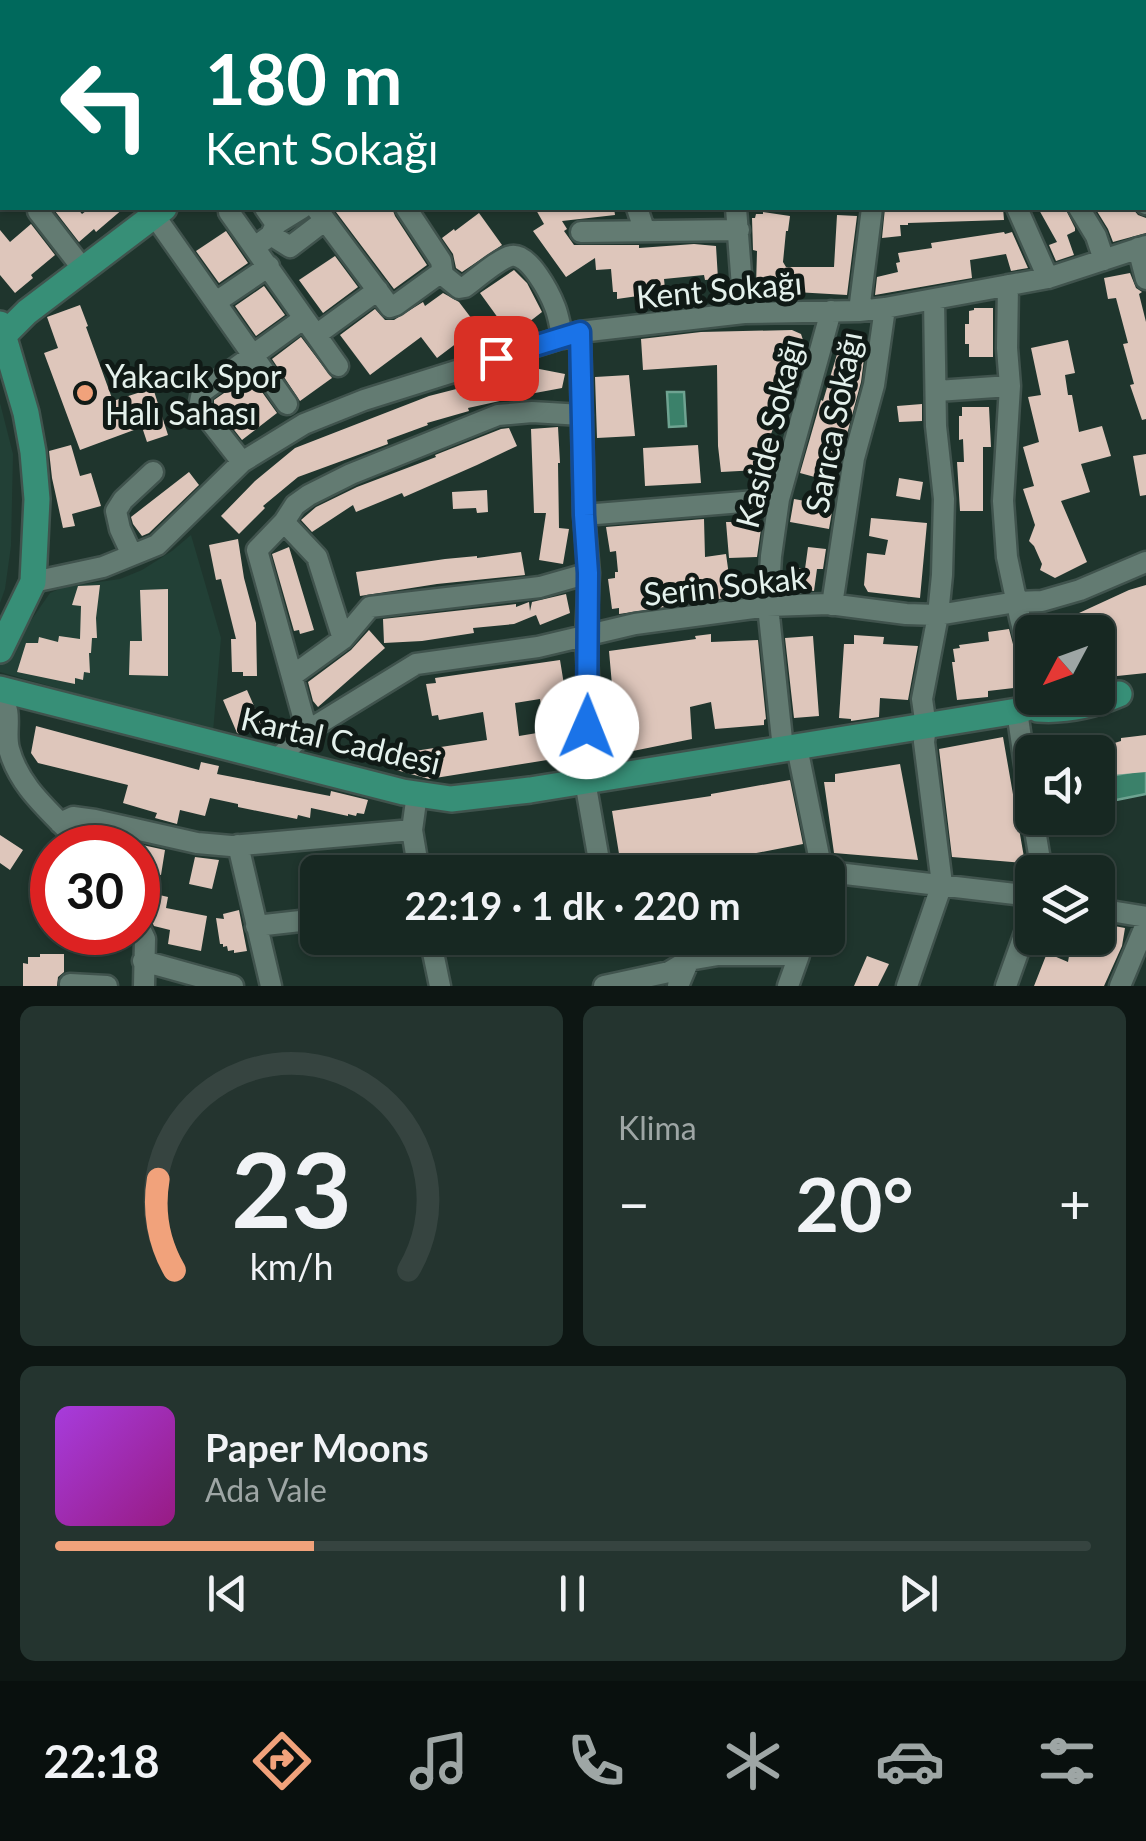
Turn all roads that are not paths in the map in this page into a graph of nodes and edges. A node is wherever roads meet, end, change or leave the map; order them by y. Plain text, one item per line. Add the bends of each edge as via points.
1 (39, 210) edge
2 (298, 210) edge
3 (407, 210) edge
4 (638, 210) edge
5 (736, 210) edge
6 (872, 210) edge
7 (1018, 210) edge
8 (1080, 210) edge
9 (159, 211) edge
10 (228, 212) dead end
11 (320, 214) edge
12 (267, 228) edge
13 (644, 229) junction
14 (739, 230) junction
15 (581, 232) dead end
16 (1142, 247) edge
17 (1104, 260) junction
18 (268, 266) junction
19 (83, 269) junction
20 (442, 275) junction
21 (1048, 278) junction
22 (1146, 280) edge
23 (1008, 285) junction
24 (378, 290) junction
25 (934, 299) junction
26 (216, 302) junction
27 (885, 308) junction
28 (831, 310) junction
29 (859, 311) junction
30 (744, 313) junction
31 (309, 327) junction
32 (1, 333) edge
33 (571, 335) junction
34 (252, 356) junction
35 (338, 366) dead end
36 (1010, 386) junction
37 (936, 391) junction
38 (287, 404) dead end
39 (582, 415) junction
40 (242, 462) junction
41 (154, 472) dead end
42 (778, 499) junction
43 (584, 515) junction
44 (284, 522) junction
45 (132, 555) junction
46 (1146, 562) edge
47 (588, 573) junction
48 (33, 582) junction
49 (1016, 602) junction
50 (832, 605) junction
51 (768, 606) junction
52 (938, 614) junction
53 (1019, 615) edge
54 (586, 637) junction
55 (343, 639) junction
56 (0, 650) edge
57 (292, 676) junction
58 (0, 689) edge
59 (1146, 690) edge
60 (1115, 692) edge
61 (0, 697) edge
62 (1015, 708) edge
63 (926, 727) junction
64 (307, 730) junction
65 (790, 748) junction
66 (276, 760) junction
67 (585, 781) junction
68 (417, 794) junction
69 (60, 823) joint
70 (412, 830) junction
71 (238, 845) junction
72 (416, 855) edge
73 (598, 855) edge
74 (819, 855) edge
75 (845, 874) edge
76 (942, 884) junction
77 (1015, 895) edge
78 (1115, 913) edge
79 (300, 920) edge
80 (1146, 920) edge
81 (256, 926) junction
82 (144, 955) edge
83 (434, 955) edge
84 (692, 955) edge
85 (718, 955) edge
86 (800, 955) edge
87 (1017, 955) edge
88 (689, 960) junction
89 (144, 961) junction
90 (70, 984) edge
91 (107, 986) edge
92 (144, 986) edge
93 (233, 986) edge
94 (271, 986) edge
95 (440, 986) edge
96 (604, 986) edge
97 (678, 986) edge
98 (788, 986) edge
99 (907, 986) edge
100 (1006, 986) edge
101 (1120, 986) edge

1 - 19 street
2 - 12 street
3 - 20 street via 441,262
4 - 13 street
5 - 14 street
6 - 29 street
7 - 21 street
8 - 17 street
9 - 19 main road
9 - 26 street
10 - 12 street
11 - 12 street via 290,247
11 - 24 street
12 - 18 street
13 - 14 street
13 - 15 street
14 - 30 street
16 - 17 street, Kent Sokağı
16 - 22 street
17 - 21 street, Kent Sokağı
18 - 26 street
18 - 31 street
19 - 32 main road
20 - 24 street via 390,307
20 - 33 street via 466,287 518,256 546,288
21 - 23 street, Kent Sokağı
23 - 25 street, Kent Sokağı
23 - 36 street
24 - 31 street
25 - 27 street, Kent Sokağı
25 - 37 street
26 - 34 street
27 - 29 street, Kent Sokağı
27 - 50 street, Sarıca Sokağı
28 - 29 street, Kent Sokağı
28 - 30 street, Kent Sokağı
28 - 42 street, Kaside Sokağı
30 - 33 street, Kent Sokağı
31 - 34 street
31 - 35 street
32 - 48 main road via 33,452
33 - 39 street
33 - 40 street, Kent Sokağı via 364,400 304,424
34 - 38 street
34 - 40 street via 202,392 198,406
36 - 37 street
36 - 49 street via 1003,500
37 - 52 street via 944,500
39 - 43 street
39 - 44 street via 498,414 323,488
40 - 45 street, Kent Sokağı via 158,544
41 - 45 street via 117,508
42 - 43 street
42 - 51 street, Kaside Sokağı
43 - 47 street
44 - 55 street via 317,556
44 - 57 street via 257,550
45 - 48 street, Kent Sokağı
46 - 49 street, Serin Sokak via 1042,602
47 - 54 street
47 - 55 street via 540,587 370,607
48 - 56 main road
49 - 52 street, Serin Sokak
49 - 53 street
50 - 51 street, Serin Sokak
50 - 52 street, Serin Sokak
51 - 54 street, Serin Sokak
51 - 65 street, Kaside Sokağı
52 - 63 street via 922,699
54 - 64 street, Serin Sokak via 416,664
54 - 67 street
55 - 57 street
57 - 64 street
58 - 66 main road, Kartal Caddesi
59 - 60 main road, Kartal Caddesi
61 - 69 street via 16,769
62 - 63 main road, Kartal Caddesi
63 - 65 main road, Kartal Caddesi
63 - 76 street
64 - 66 street, Serin Sokak
65 - 67 main road, Kartal Caddesi
65 - 74 street, Kaside Sokağı
66 - 68 main road, Kartal Caddesi
67 - 68 main road, Kartal Caddesi via 451,798
67 - 73 street
68 - 70 street
69 - 71 street via 73,817
70 - 71 street
70 - 72 street
71 - 81 street
75 - 76 street
76 - 77 street
76 - 99 street
78 - 80 street
79 - 81 street
80 - 101 street
81 - 94 street
82 - 89 street
83 - 95 street
84 - 88 street
85 - 88 street
86 - 98 street
87 - 100 street
88 - 96 street via 670,972
88 - 97 street
89 - 92 street
89 - 93 street
90 - 91 street

